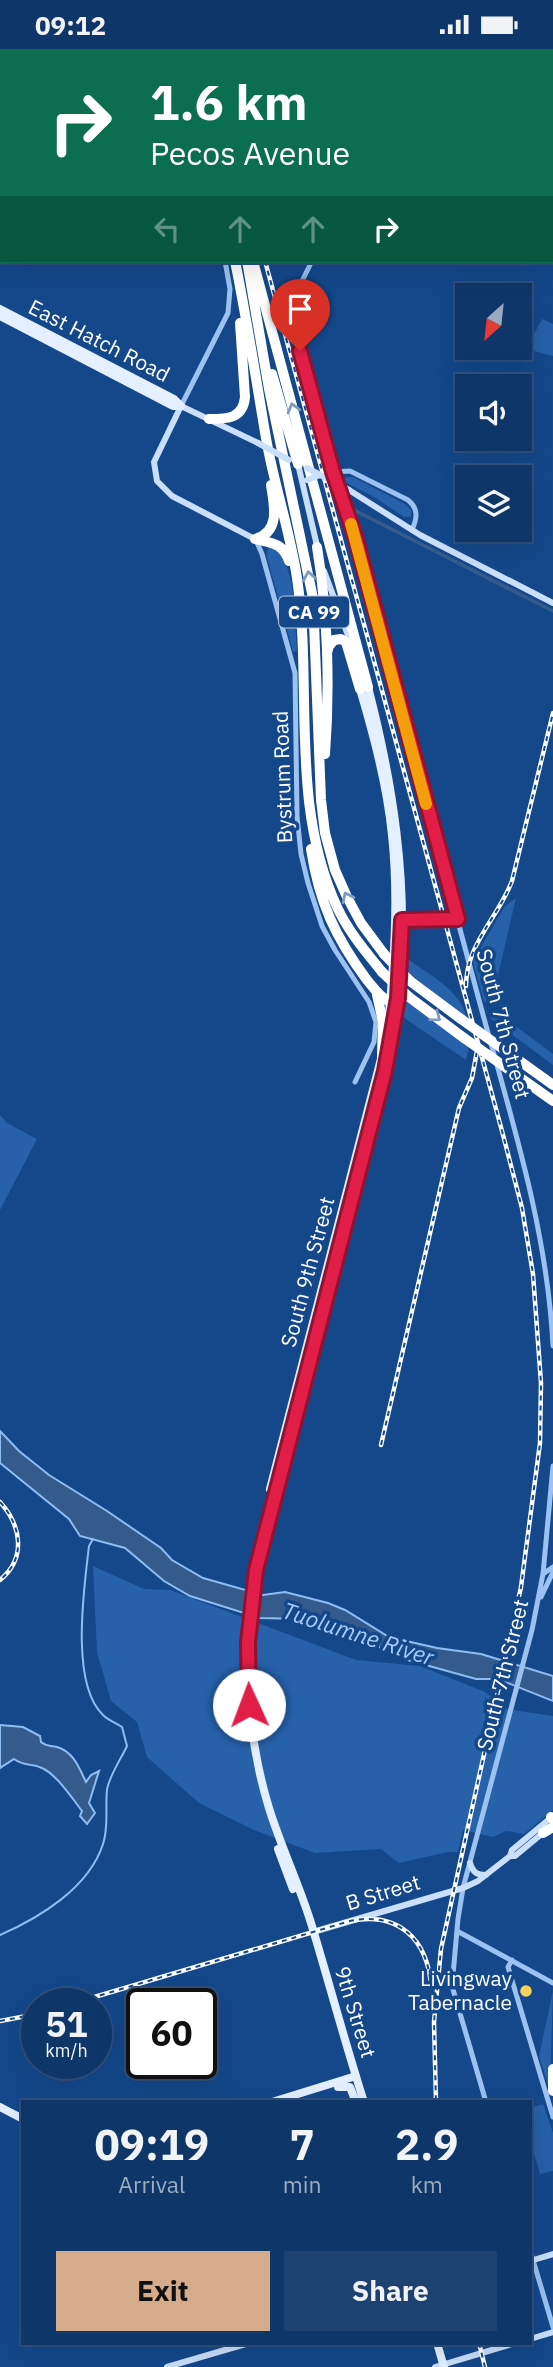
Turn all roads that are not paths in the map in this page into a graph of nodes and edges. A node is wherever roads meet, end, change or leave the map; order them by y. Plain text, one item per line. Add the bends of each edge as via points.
1 (225, 263) edge
2 (235, 263) edge
3 (247, 263) edge
4 (254, 263) edge
5 (311, 263) edge
6 (239, 284) junction
7 (0, 309) edge
8 (0, 316) edge
9 (257, 317) junction
10 (181, 406) junction
11 (209, 419) junction
12 (262, 441) junction
13 (298, 464) junction
14 (333, 472) junction
15 (320, 475) junction
16 (304, 491) junction
17 (412, 530) junction
18 (255, 539) junction
19 (269, 542) junction
20 (317, 547) junction
21 (262, 554) junction
22 (553, 603) edge
23 (301, 607) junction
24 (326, 664) junction
25 (364, 688) junction
26 (306, 790) junction
27 (321, 800) junction
28 (392, 810) junction
29 (394, 860) junction
30 (458, 919) junction
31 (402, 920) junction
32 (396, 933) junction
33 (375, 991) junction
34 (399, 999) junction
35 (382, 1056) junction
36 (355, 1082) dead end
37 (553, 1085) edge
38 (553, 1101) edge
39 (553, 1346) edge
40 (553, 1466) edge
41 (553, 1569) edge
42 (542, 1574) junction
43 (536, 1610) junction
44 (553, 1820) edge
45 (543, 1833) joint
46 (510, 1856) junction
47 (286, 1861) junction
48 (470, 1863) junction
49 (486, 1875) junction
50 (464, 1888) junction
51 (457, 1931) junction
52 (313, 1933) junction
53 (512, 1960) junction
54 (553, 1983) edge
55 (553, 2069) edge
56 (356, 2077) junction
57 (328, 2085) junction
58 (550, 2095) edge
59 (279, 2100) edge
60 (355, 2100) edge
61 (362, 2100) edge
62 (485, 2100) edge
63 (0, 2107) edge
64 (553, 2117) edge
65 (21, 2118) edge
66 (553, 2254) edge
67 (532, 2260) edge
68 (553, 2329) edge
69 (532, 2338) edge
70 (242, 2345) edge
71 (437, 2345) edge
72 (509, 2345) edge
73 (441, 2366) edge
74 (167, 2367) edge

1 - 10 street via 230,307
2 - 6 highway, CA 99
3 - 9 highway, CA 99
25 -> 4 highway
5 - 14 street, South 7th Street via 290,314
6 - 11 highway via 244,407 232,418
6 - 12 highway, CA 99
7 - 10 main road, East Hatch Road
8 - 10 main road, East Hatch Road
9 - 13 highway
27 -> 9 highway, CA 99 via 313,598
10 - 11 main road, East Hatch Road
10 - 18 main road via 158,452 154,472 162,488
11 - 12 main road, East Hatch Road
12 - 13 main road, East Hatch Road, bridge
12 - 18 highway via 274,518 266,534
12 - 23 highway, CA 99 via 293,555
13 - 15 main road, East Hatch Road, bridge
13 - 16 main road
14 - 17 street via 350,471 408,500 416,513
14 - 30 street, South 7th Street via 356,539
15 - 16 main road, bridge via 307,480
15 - 17 main road, East Hatch Road, bridge
16 - 20 main road
17 - 22 main road, East Hatch Road
18 - 19 highway
18 - 21 street, Bystrum Road
19 - 21 highway
19 - 23 highway via 286,554
20 - 24 highway
20 - 25 main road
21 - 36 street, Bystrum Road via 295,673 297,816 308,883 322,926 369,1002 376,1022 374,1042
23 - 26 highway, CA 99
24 - 25 highway via 331,642 345,642
24 - 27 highway
25 - 28 main road, South 9th Street
26 - 33 highway via 307,824 323,902 341,944
26 - 34 highway, CA 99, bridge via 326,880 349,927
37 -> 27 highway, CA 99, bridge via 410,981 384,954 361,923 338,877
28 - 29 main road, South 9th Street
28 - 31 main road, South 9th Street via 400,857
29 - 31 street
29 - 32 main road, South 9th Street
30 - 31 street
30 - 39 street, South 7th Street via 531,1190
31 - 32 main road
31 - 34 main road, South 9th Street
32 - 34 main road, South 9th Street
33 - 34 highway
33 - 35 highway via 382,1015
34 - 35 main road, South 9th Street
34 -> 38 highway, CA 99, bridge
34 - 47 main road, South 9th Street via 379,1100 253,1587 249,1705 264,1790
35 - 47 main road, South 9th Street via 280,1444 255,1549 244,1626 249,1741 259,1791
40 - 42 street, South 7th Street
41 - 42 street
41 - 43 street
42 - 43 street, South 7th Street
43 - 48 street, South 7th Street
44 - 45 highway
44 - 46 main road
45 - 46 main road
46 - 49 main road, B Street
47 - 52 main road, 9th Street
48 - 49 main road via 478,1875
48 - 50 street, South 7th Street
49 - 50 main road, B Street
50 - 51 street, South 7th Street
50 - 52 main road, B Street
51 - 53 street
51 - 62 street, South 7th Street via 452,1986
52 - 56 main road, 9th Street
53 - 54 street
53 - 58 street via 508,1967
55 - 58 highway
56 - 57 main road
56 - 61 main road, 9th Street
57 - 59 main road
57 - 60 main road via 350,2087
58 - 64 street
63 - 65 main road
66 - 67 main road
67 - 68 street
68 - 69 main road
70 - 74 main road
71 - 73 main road
72 - 73 main road

